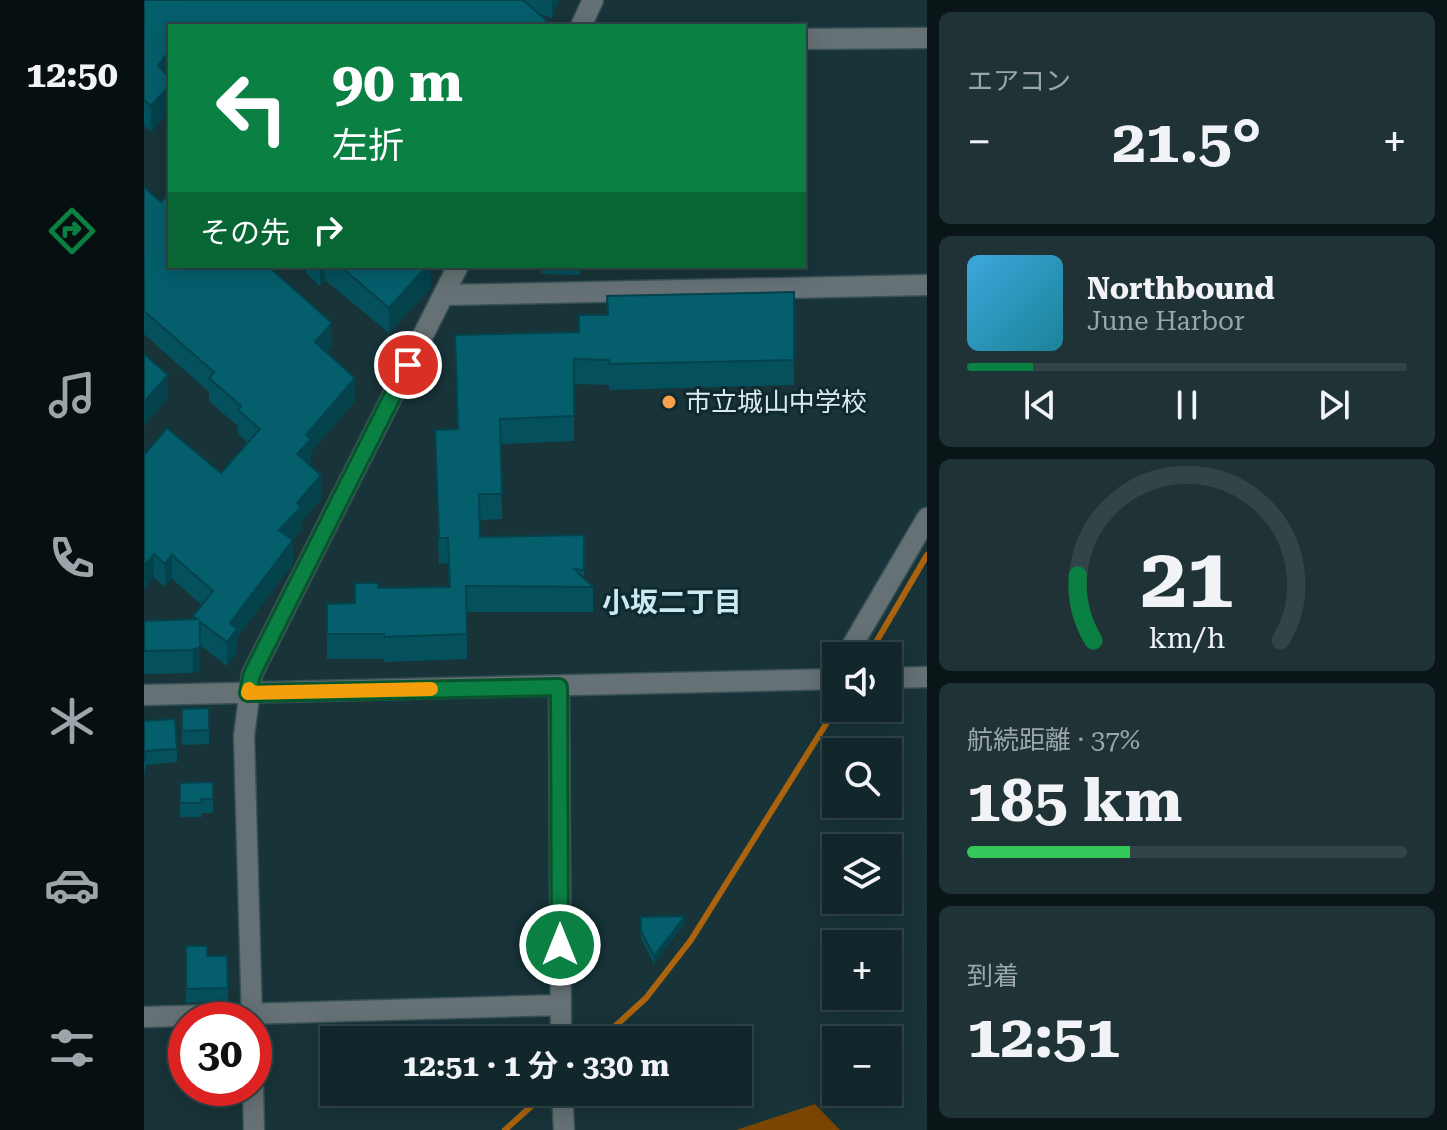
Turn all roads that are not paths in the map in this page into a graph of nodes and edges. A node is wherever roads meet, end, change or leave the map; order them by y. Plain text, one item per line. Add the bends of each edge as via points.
1 (593, 0) edge
2 (582, 24) edge
3 (927, 38) edge
4 (806, 39) edge
5 (457, 268) edge
6 (927, 285) edge
7 (444, 295) junction
8 (927, 518) edge
9 (854, 642) edge
10 (822, 677) edge
11 (927, 677) edge
12 (902, 678) edge
13 (559, 687) junction
14 (248, 693) junction
15 (144, 695) edge
16 (252, 1002) edge
17 (560, 1005) junction
18 (272, 1016) edge
19 (144, 1017) edge
20 (168, 1017) edge
21 (561, 1026) edge
22 (253, 1106) edge
23 (563, 1106) edge
24 (254, 1130) edge
25 (564, 1130) edge

1 - 2 street
3 - 4 street
5 - 7 street
6 - 7 street
7 - 14 street via 252,674
8 - 9 street
10 - 13 street
11 - 12 street
13 - 14 street
13 - 17 street
14 - 15 street
14 - 16 street via 244,736
17 - 18 street
17 - 21 street
19 - 20 street
22 - 24 street
23 - 25 street

